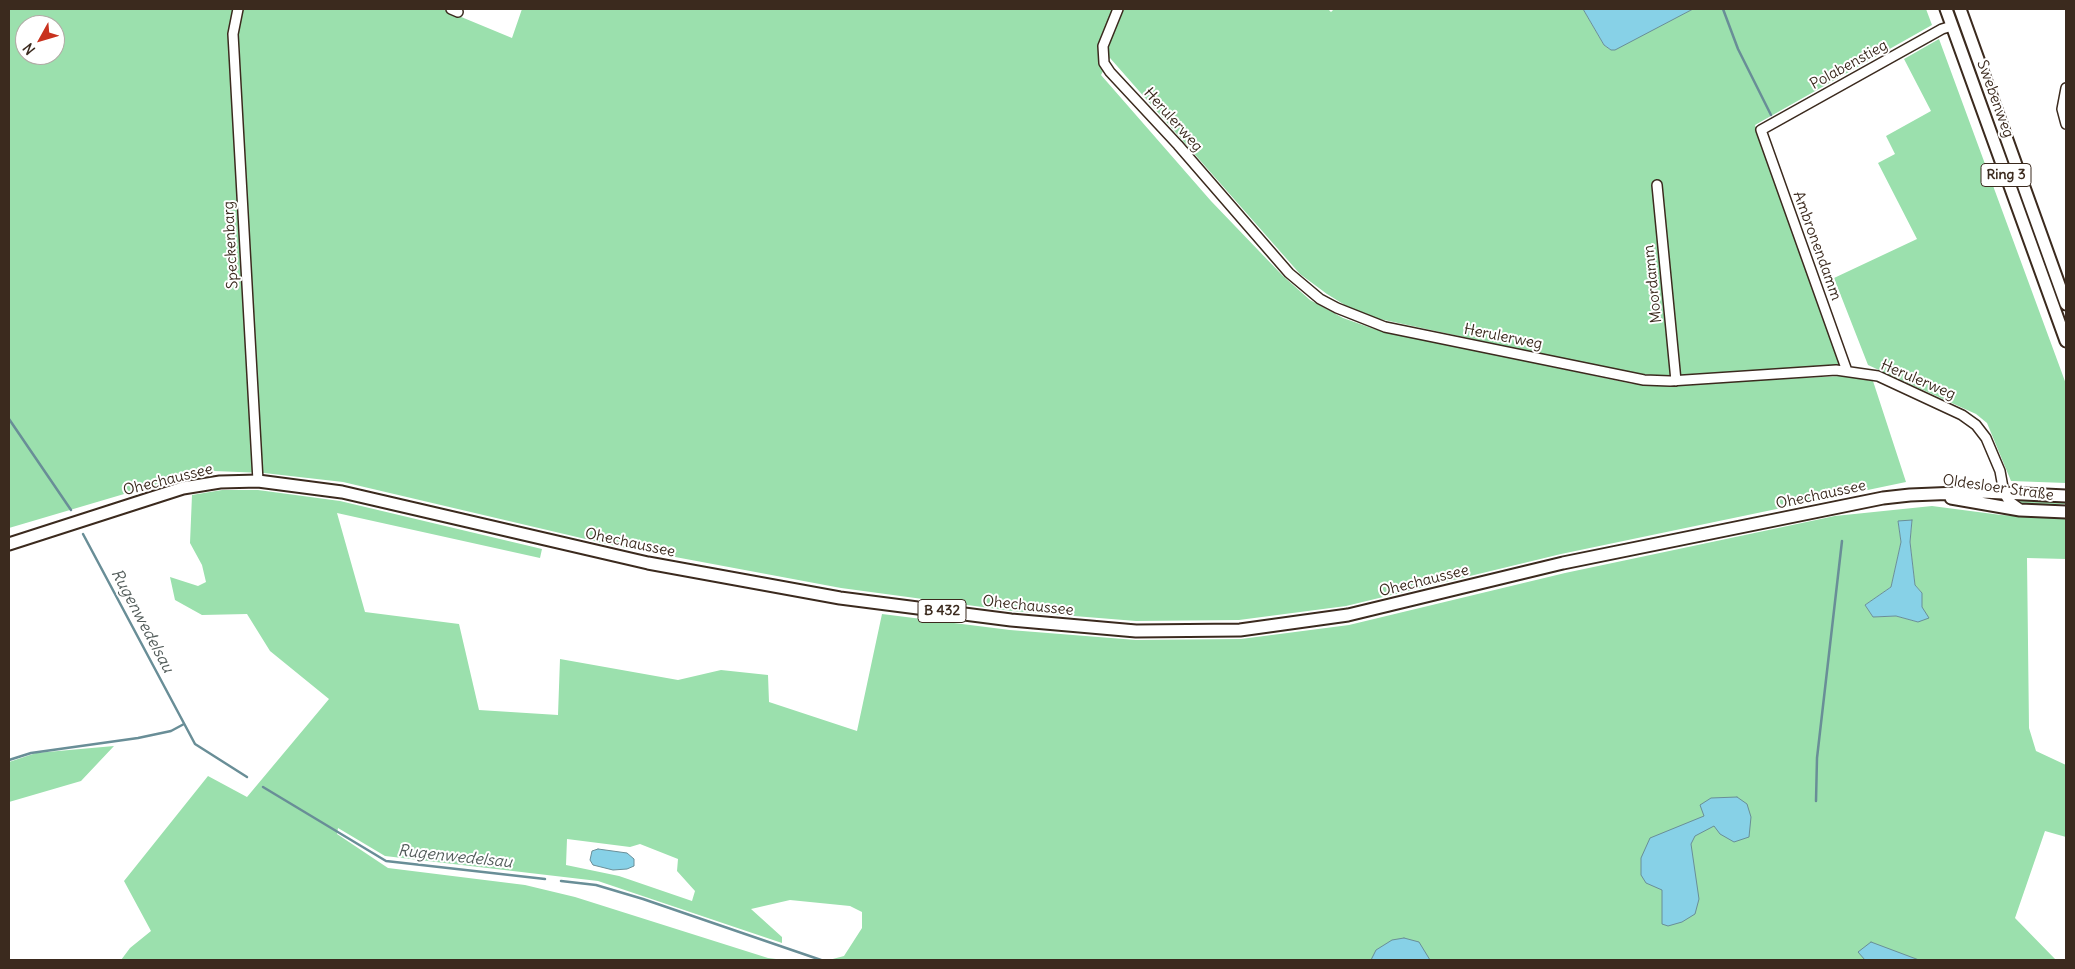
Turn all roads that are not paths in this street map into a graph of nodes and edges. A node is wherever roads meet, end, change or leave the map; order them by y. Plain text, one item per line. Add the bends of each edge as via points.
1 (238, 9) edge
2 (1118, 9) edge
3 (1946, 9) edge
4 (1960, 9) edge
5 (1952, 26) junction
6 (2066, 88) edge
7 (2066, 124) edge
8 (1761, 130) joint
9 (1657, 185) dead end
10 (2066, 304) edge
11 (2066, 340) edge
12 (1847, 371) junction
13 (1676, 380) junction
14 (258, 481) junction
15 (2004, 493) junction
16 (1933, 495) junction
17 (2066, 496) edge
18 (1986, 505) junction
19 (2020, 510) junction
20 (2066, 512) edge
21 (9, 544) edge

1 - 14 street, Speckenbarg via 233,34
2 - 13 street, Herulerweg via 1103,46 1104,63 1110,72 1289,273 1320,299 1360,318 1403,331 1624,377
3 - 5 main road, Swebenweg / Ring 3
4 - 10 main road, Swebenweg / Ring 3
5 - 8 street, Polabenstieg
5 - 11 main road, Swebenweg / Ring 3
6 - 7 street via 2062,109
8 - 12 street, Ambronendamm
9 - 13 street, Moordamm
12 - 13 street, Herulerweg
12 - 15 street, Herulerweg via 1889,380 1971,420 1986,438 2002,477
14 - 16 main road, Ohechaussee / B 432 via 342,492 648,563 840,598 1011,620 1136,631 1240,630 1348,615 1563,563 1882,498
14 - 21 main road, Ohechaussee / B 432 via 220,482 183,488
15 - 16 main road, Oldesloer Straße / B 432
15 - 17 main road, Oldesloer Straße / B 432
15 - 18 street via 1997,501
15 - 19 street
16 - 18 main road, Oldesloer Straße / B 432
18 - 19 main road, Oldesloer Straße / B 432
19 - 20 main road, Oldesloer Straße / B 432

